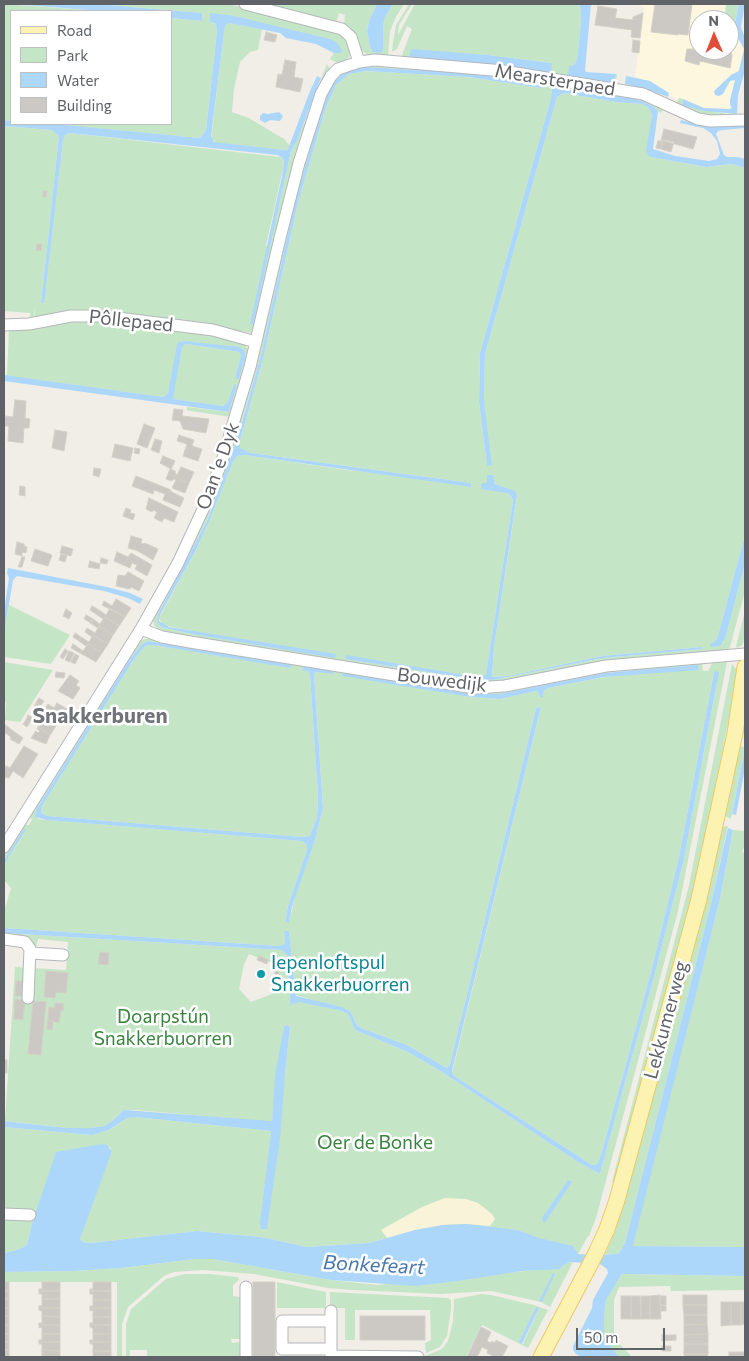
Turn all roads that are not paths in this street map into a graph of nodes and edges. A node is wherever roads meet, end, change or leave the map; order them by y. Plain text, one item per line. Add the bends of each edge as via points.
1 (245, 4) edge
2 (359, 62) junction
3 (745, 120) edge
4 (4, 324) edge
5 (256, 342) junction
6 (141, 629) junction
7 (745, 654) edge
8 (745, 667) edge
9 (4, 847) edge
10 (4, 939) edge
11 (31, 953) junction
12 (63, 955) dead end
13 (28, 998) dead end
14 (4, 1214) edge
15 (30, 1215) dead end
16 (246, 1287) dead end
17 (331, 1354) edge
18 (246, 1357) edge
19 (418, 1357) edge
20 (541, 1357) edge

1 - 2 street via 342,29 351,37
2 - 3 street, Mearsterpaed via 390,61 504,71 637,93 698,119
2 - 5 street, Oan 'e Dyk via 338,68 315,111 290,195
4 - 5 street, Pôllepaed via 29,324 71,316 102,316 213,330
5 - 6 street, Oan 'e Dyk via 214,482 178,563
6 - 7 street, Bouwedijk via 190,642 475,688 505,686 606,666
6 - 9 street, Oan 'e Dyk
8 - 20 main road, Lekkumerweg via 699,899 617,1200 608,1229
10 - 11 street via 25,942
11 - 12 street
11 - 13 street
14 - 15 street
16 - 18 street
17 - 17 street via 331,1316 282,1321 282,1349
17 - 19 street

